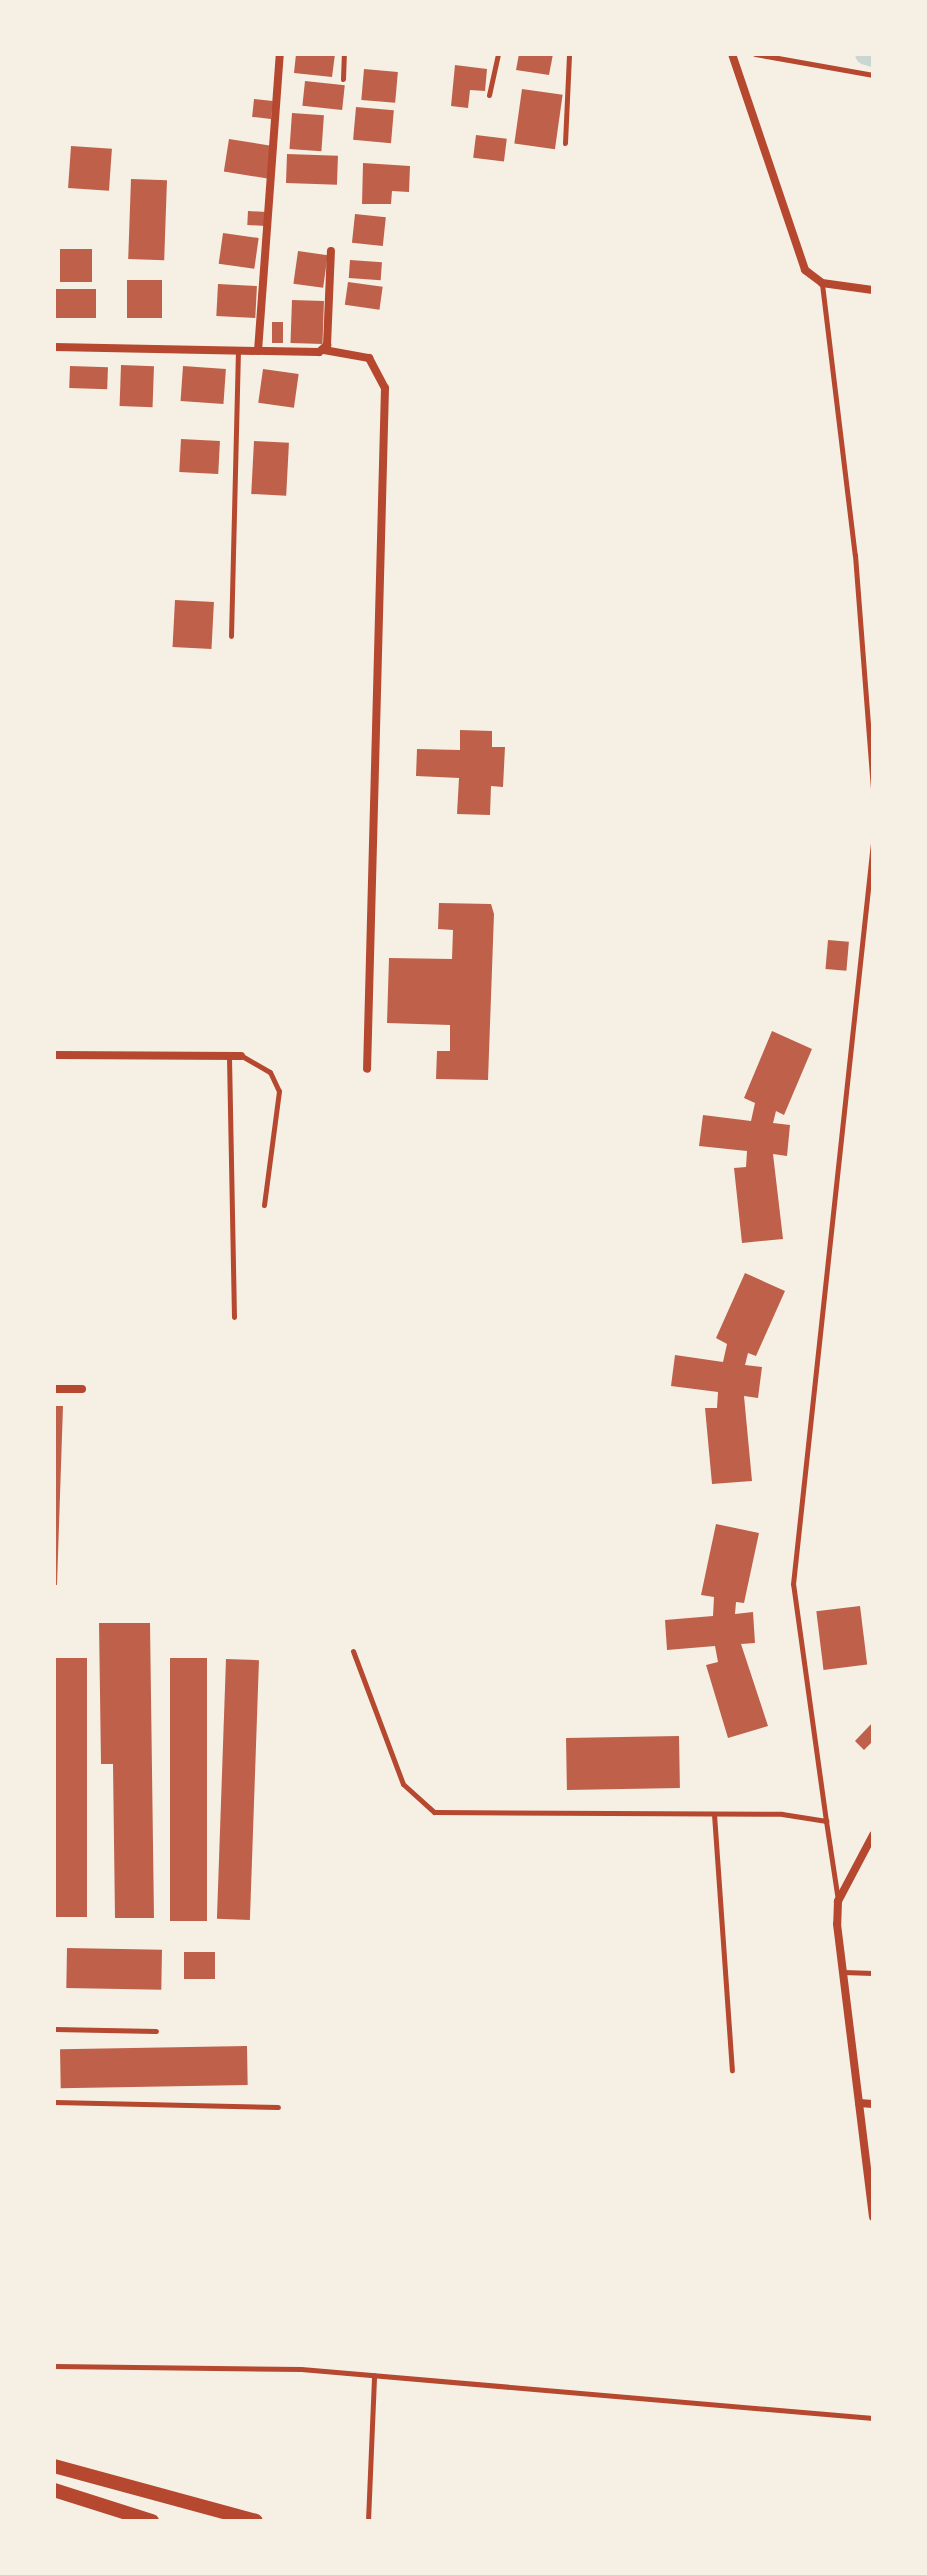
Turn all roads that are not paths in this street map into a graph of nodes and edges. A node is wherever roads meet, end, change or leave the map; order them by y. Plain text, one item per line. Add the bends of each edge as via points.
1 (280, 54) edge
2 (344, 54) edge
3 (498, 54) edge
4 (569, 54) edge
5 (732, 54) edge
6 (755, 54) edge
7 (873, 75) edge
8 (343, 79) dead end
9 (489, 95) dead end
10 (565, 143) dead end
11 (331, 251) dead end
12 (822, 283) junction
13 (873, 290) edge
14 (54, 347) edge
15 (324, 350) junction
16 (238, 351) junction
17 (258, 351) junction
18 (231, 636) dead end
19 (873, 787) edge
20 (873, 843) edge
21 (54, 1055) edge
22 (229, 1056) junction
23 (241, 1056) joint
24 (367, 1069) dead end
25 (264, 1205) dead end
26 (234, 1317) dead end
27 (54, 1389) edge
28 (82, 1389) dead end
29 (353, 1651) dead end
30 (714, 1814) junction
31 (826, 1821) junction
32 (873, 1835) edge
33 (838, 1901) junction
34 (842, 1972) junction
35 (873, 1973) edge
36 (54, 2029) edge
37 (156, 2031) dead end
38 (732, 2070) dead end
39 (54, 2102) edge
40 (859, 2103) junction
41 (873, 2104) edge
42 (278, 2107) dead end
43 (873, 2217) edge
44 (54, 2366) edge
45 (374, 2375) junction
46 (873, 2418) edge
47 (54, 2466) edge
48 (54, 2490) edge
49 (152, 2521) edge
50 (256, 2521) edge
51 (368, 2521) edge

1 - 17 street
2 - 8 lane
3 - 9 lane
4 - 10 lane
5 - 12 street via 794,246
6 - 7 lane
11 - 15 street
12 - 13 street
12 - 19 lane via 855,555
14 - 16 street
15 - 17 street
15 - 24 street via 369,358 385,388
16 - 17 street
16 - 18 lane
20 - 31 lane via 793,1584
21 - 22 street
22 - 23 street
22 - 26 lane
23 - 25 lane via 270,1072 279,1091
27 - 28 street
29 - 30 lane via 403,1784 434,1812
30 - 31 lane
30 - 38 lane
31 - 33 lane
32 - 33 street
33 - 34 street
34 - 35 lane
34 - 40 street
36 - 37 lane
39 - 42 lane
40 - 41 street
40 - 43 street
44 - 45 lane
45 - 46 lane
45 - 51 lane
47 - 50 main road
48 - 49 main road

